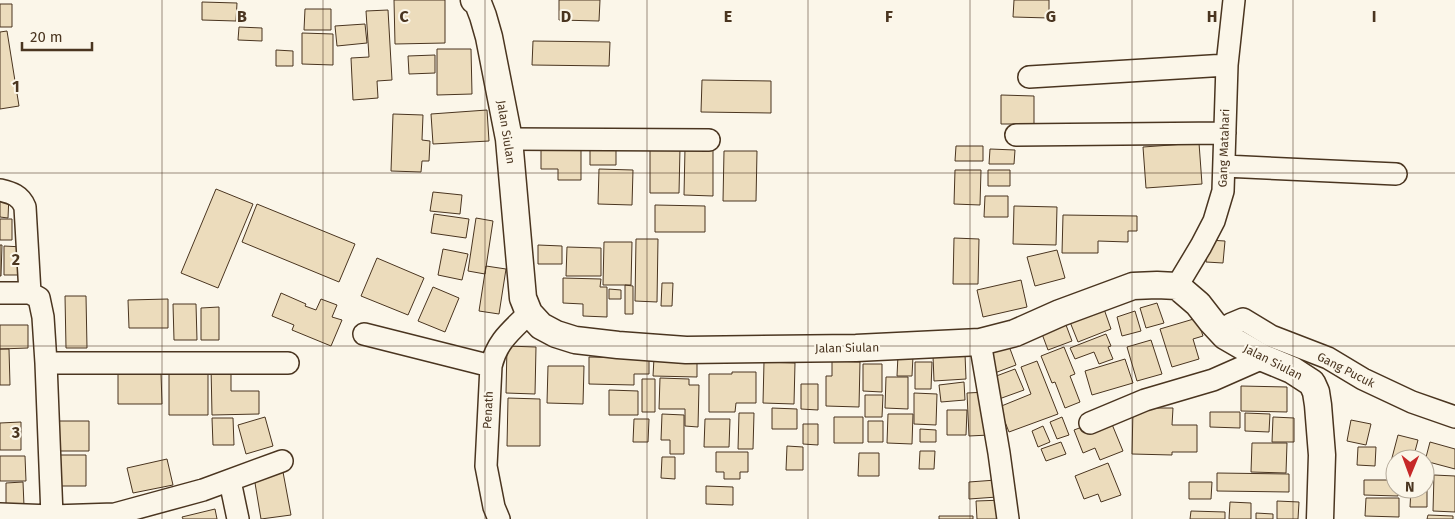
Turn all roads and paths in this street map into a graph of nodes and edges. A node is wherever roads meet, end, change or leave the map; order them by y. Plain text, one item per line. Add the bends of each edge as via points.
1 (1234, 0) edge
2 (478, 1) edge
3 (1227, 65) junction
4 (1029, 77) dead end
5 (1224, 133) junction
6 (1016, 135) dead end
7 (509, 139) junction
8 (709, 140) dead end
9 (1224, 166) junction
10 (1396, 174) dead end
11 (0, 190) edge
12 (1177, 286) junction
13 (30, 292) junction
14 (0, 293) edge
15 (529, 313) junction
16 (1230, 325) junction
17 (364, 334) dead end
18 (980, 342) junction
19 (1263, 358) junction
20 (46, 363) junction
21 (288, 363) dead end
22 (491, 366) junction
23 (1455, 417) edge
24 (1090, 422) dead end
25 (282, 460) dead end
26 (230, 481) junction
27 (0, 514) edge
28 (52, 516) junction
29 (115, 517) edge
30 (238, 519) edge
31 (498, 519) edge
32 (1008, 519) edge
33 (1320, 519) edge

1 - 3 street, Gang Matahari
2 - 7 street, Jalan Siulan via 489,37
3 - 4 street
3 - 5 street, Gang Matahari
5 - 6 street
5 - 9 street, Gang Matahari
7 - 8 street
7 - 15 street, Jalan Siulan via 523,298
9 - 10 street
9 - 12 street, Gang Matahari via 1223,191 1214,221
11 - 13 street via 15,194 25,207
12 - 16 street, Jalan Siulan
12 - 18 street, Jalan Siulan via 1132,286 1015,333
13 - 14 street
13 - 20 street via 40,302
15 - 18 street, Jalan Siulan via 540,326 576,340 647,348 892,347
15 - 22 street, Penath via 502,340 494,352
16 - 19 street, Jalan Siulan via 1225,336
16 - 23 street, Gang Pucuk via 1243,319 1271,336 1328,358 1412,402
17 - 22 street
18 - 32 street
19 - 24 street via 1213,380 1145,400
19 - 33 street, Jalan Siulan via 1292,370 1312,383 1316,392 1322,455
20 - 21 street
20 - 28 street
22 - 31 street, Penath via 486,466
25 - 26 street
26 - 29 street
26 - 30 street
27 - 28 street
28 - 29 street

